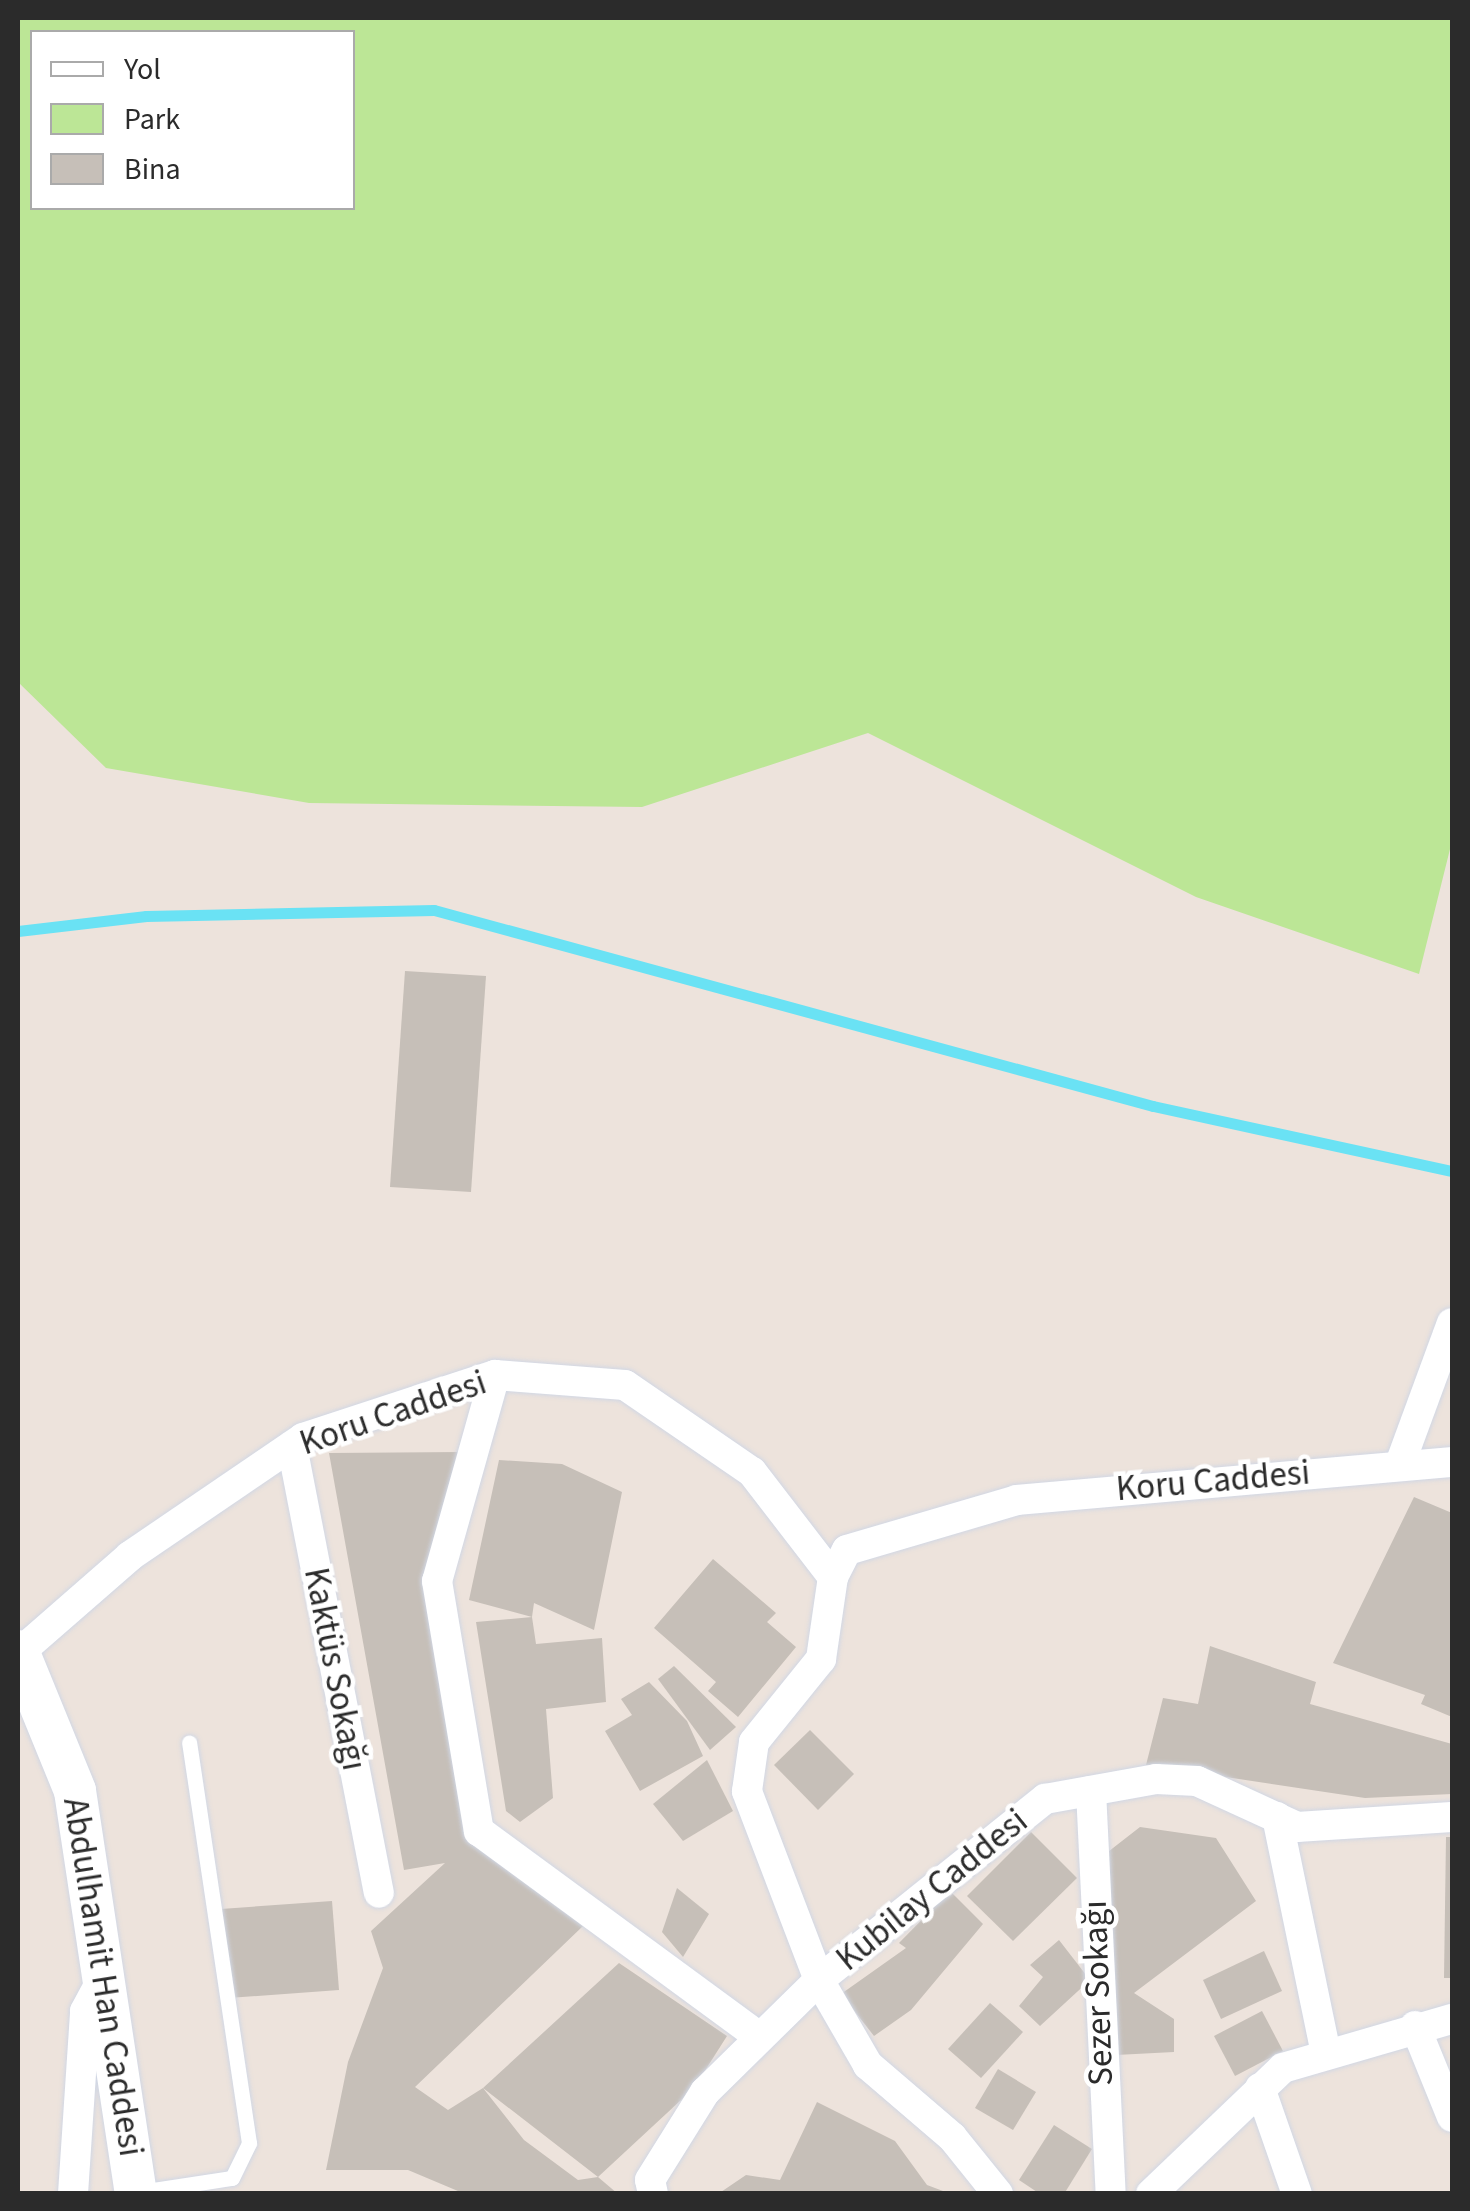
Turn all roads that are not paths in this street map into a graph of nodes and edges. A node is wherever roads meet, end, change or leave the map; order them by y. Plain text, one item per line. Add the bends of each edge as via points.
1 (1452, 1323) edge
2 (496, 1375) junction
3 (292, 1446) junction
4 (1452, 1462) edge
5 (1400, 1464) junction
6 (833, 1577) junction
7 (18, 1652) edge
8 (188, 1742) dead end
9 (1091, 1791) junction
10 (1277, 1817) junction
11 (1452, 1817) edge
12 (379, 1892) dead end
13 (108, 1968) junction
14 (819, 1980) junction
15 (1452, 2018) edge
16 (1415, 2026) junction
17 (757, 2035) junction
18 (1326, 2053) junction
19 (1260, 2088) junction
20 (1452, 2117) edge
21 (136, 2193) edge
22 (73, 2194) edge
23 (653, 2194) edge
24 (998, 2194) edge
25 (1111, 2194) edge
26 (1151, 2194) edge
27 (1297, 2194) edge

1 - 5 street
2 - 3 street, Koru Caddesi
2 - 6 street, Koru Caddesi via 625,1385 752,1472
2 - 17 street via 437,1581 478,1831
3 - 7 street, Koru Caddesi via 130,1556
3 - 12 street, Kaktüs Sokağı
4 - 5 street, Koru Caddesi
5 - 6 street, Koru Caddesi via 1017,1500 847,1550
6 - 14 street via 820,1660 754,1742 747,1791
7 - 13 main road, Abdulhamit Han Caddesi via 75,1790
8 - 21 lane via 249,2143 232,2178
9 - 10 street, Kubilay Caddesi via 1198,1781
9 - 14 street, Kubilay Caddesi via 1045,1799
9 - 25 street, Sezer Sokağı
10 - 11 street, Kubilay Caddesi via 1344,1829
10 - 18 street
13 - 21 main road, Abdulhamit Han Caddesi
13 - 22 street via 85,2011
14 - 17 street, Kubilay Caddesi
14 - 24 street via 868,2066 952,2137
15 - 16 street
16 - 18 street
16 - 20 street
17 - 23 street, Kubilay Caddesi via 704,2092 650,2180
18 - 19 street
19 - 26 street
19 - 27 street

